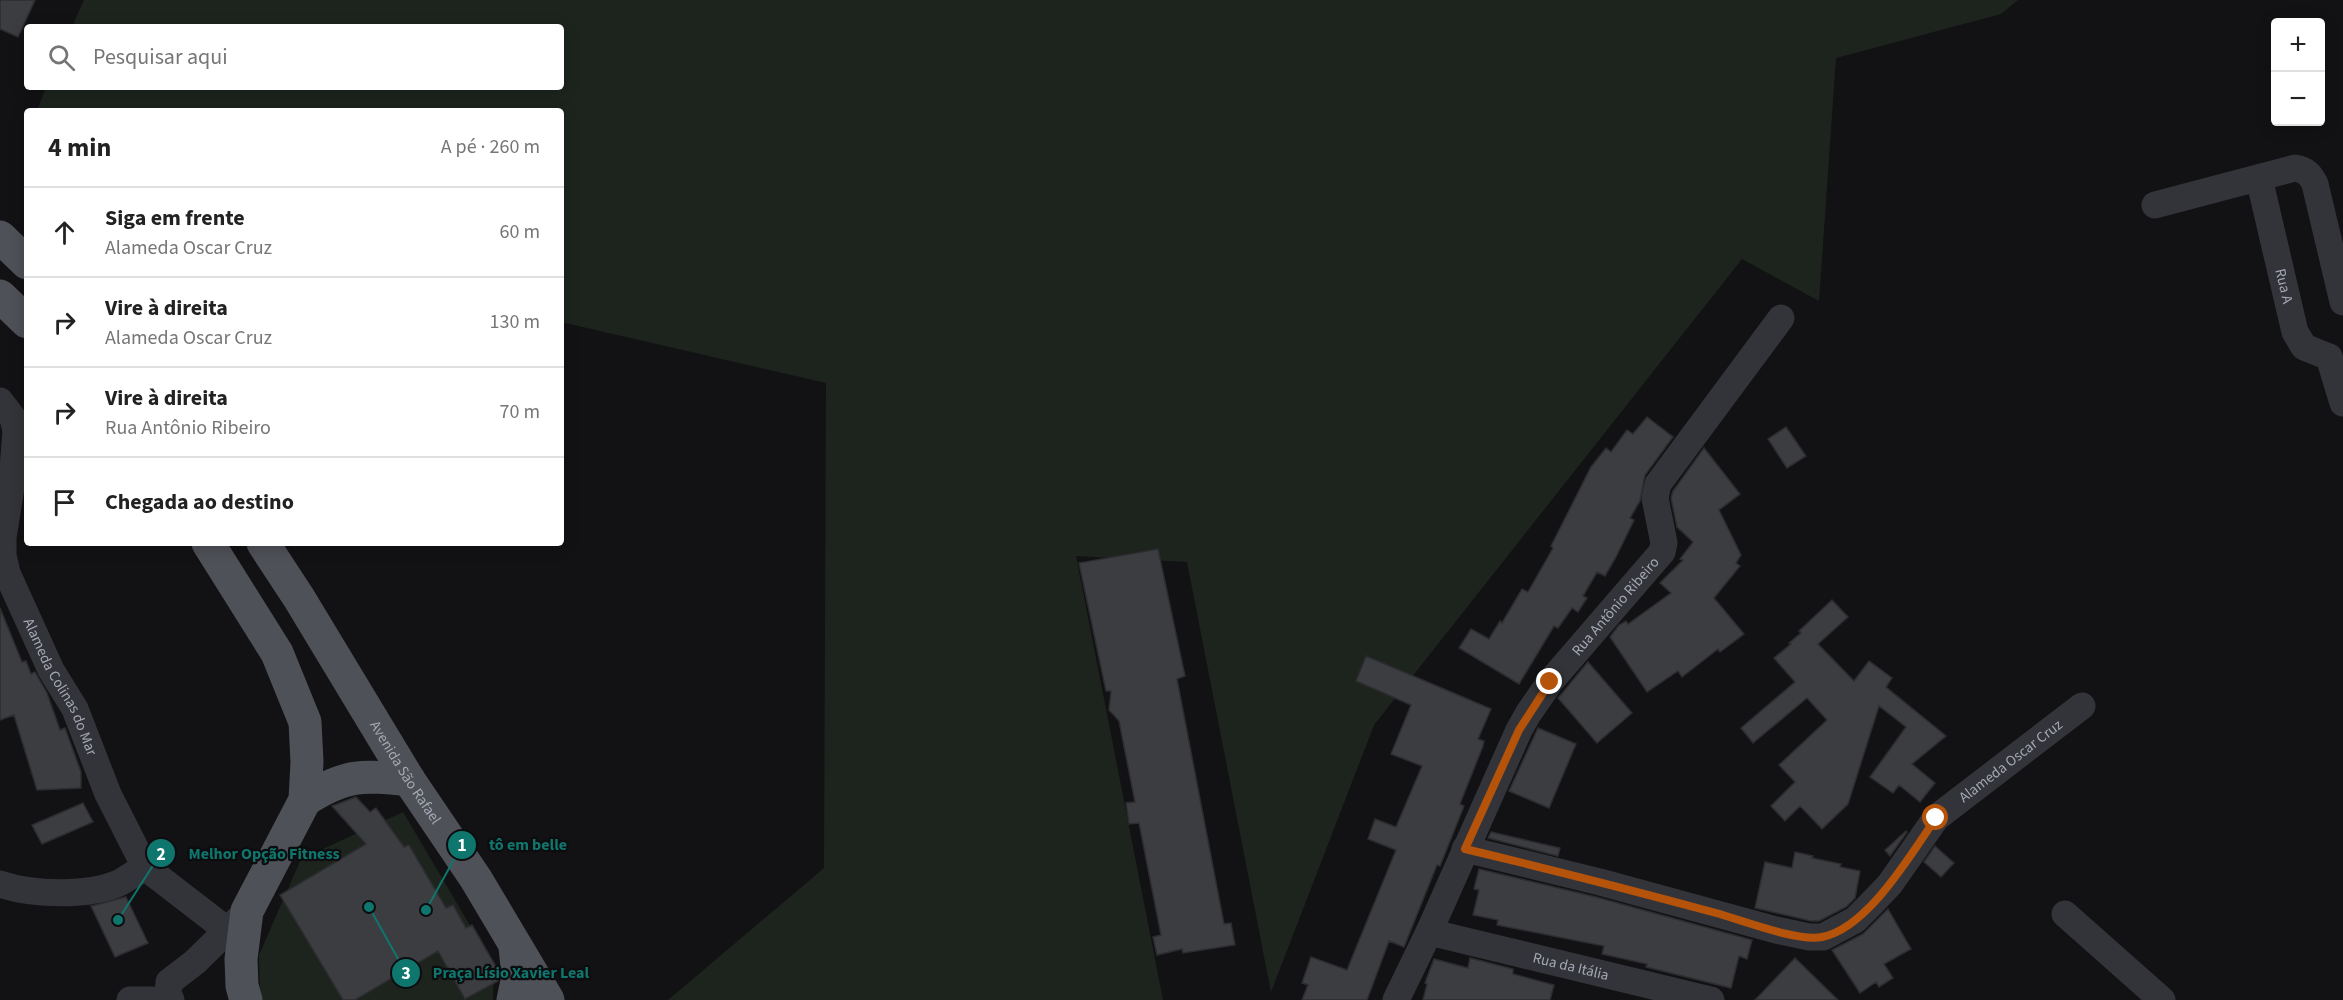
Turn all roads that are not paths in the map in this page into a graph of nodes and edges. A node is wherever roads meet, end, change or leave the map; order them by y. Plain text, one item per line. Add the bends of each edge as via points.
1 (2259, 178) junction
2 (2155, 205) dead end
3 (0, 237) edge
4 (24, 260) edge
5 (0, 296) edge
6 (2343, 302) edge
7 (1781, 318) dead end
8 (24, 319) edge
9 (2336, 350) edge
10 (0, 400) edge
11 (2343, 403) edge
12 (210, 546) edge
13 (265, 546) edge
14 (2082, 706) dead end
15 (409, 780) junction
16 (304, 800) junction
17 (1465, 849) junction
18 (145, 867) junction
19 (0, 884) edge
20 (2064, 914) dead end
21 (238, 921) junction
22 (1429, 932) junction
23 (515, 945) junction
24 (130, 1000) edge
25 (152, 1000) edge
26 (171, 1000) edge
27 (246, 1000) edge
28 (513, 1000) edge
29 (548, 1000) edge
30 (1396, 1000) edge
31 (1712, 1000) edge
32 (2162, 1000) edge

1 - 2 street
1 - 6 street via 2295,168 2310,175
1 - 9 street, Rua A via 2295,332 2304,348
3 - 4 main road
5 - 8 main road
7 - 17 street, Rua Antônio Ribeiro via 1658,484 1655,498 1664,543 1662,552 1550,682 1519,730
9 - 11 street
10 - 18 street, Alameda Colinas do Mar via 13,418 16,431 3,538 7,573 51,670 75,709 108,794
12 - 16 main road via 277,653 305,722
13 - 15 main road, Avenida São Rafael
14 - 17 street, Alameda Oscar Cruz via 1936,818 1890,884 1855,920 1823,937 1809,938 1776,930
15 - 16 main road via 341,780
15 - 23 main road, Avenida São Rafael
16 - 21 main road
17 - 22 street, Rua Antônio Ribeiro
18 - 19 street via 119,883 59,893 30,892
18 - 21 street, Alameda Colinas do Mar
20 - 32 street
21 - 26 street via 169,982
21 - 27 main road
22 - 30 street, Rua Antônio Ribeiro
22 - 31 street, Rua da Itália
23 - 28 main road via 518,976
23 - 29 main road, Avenida São Rafael
24 - 25 street

